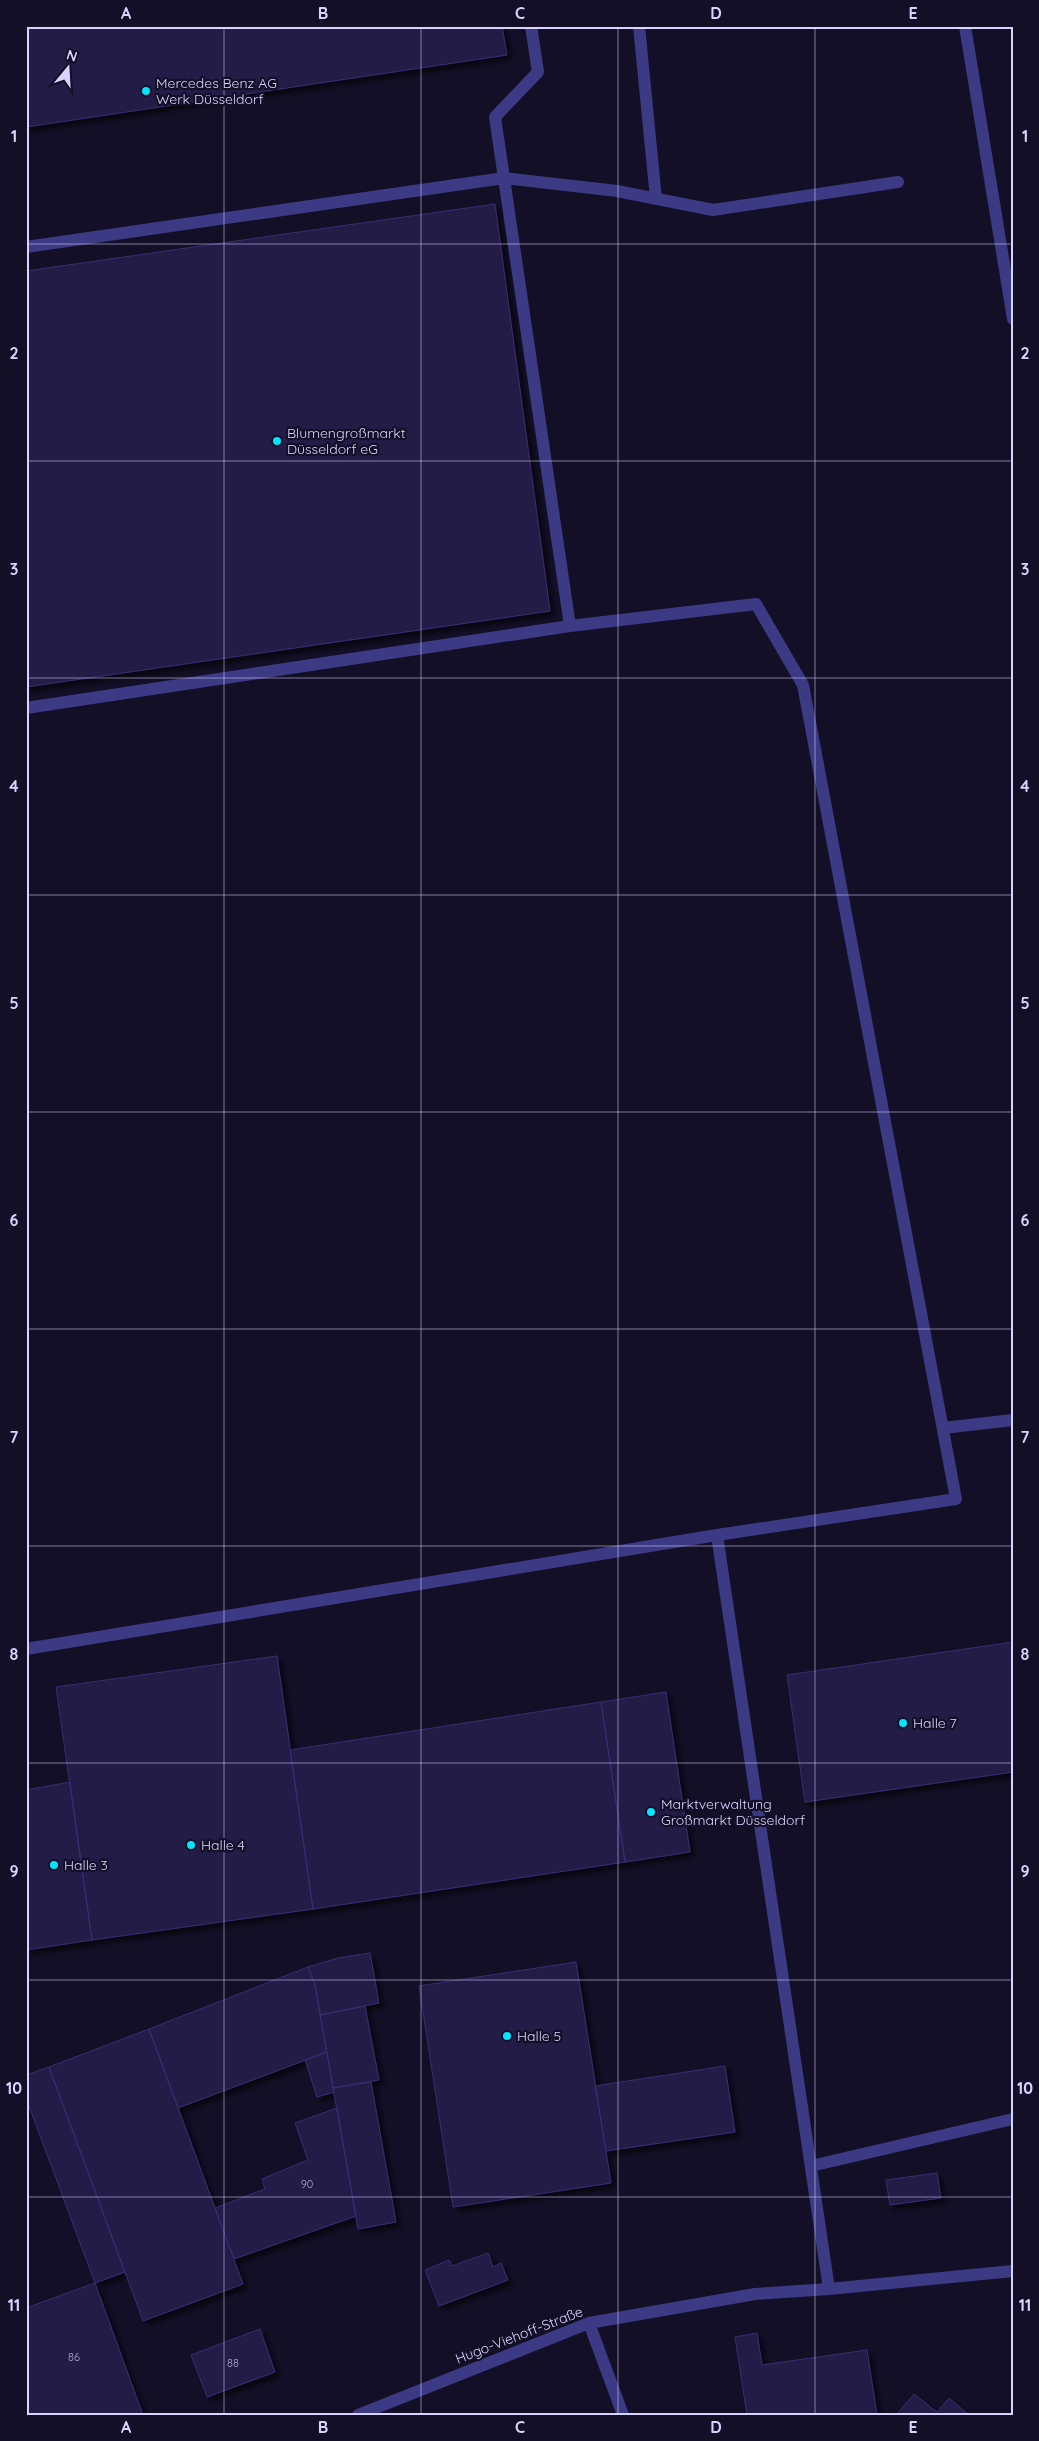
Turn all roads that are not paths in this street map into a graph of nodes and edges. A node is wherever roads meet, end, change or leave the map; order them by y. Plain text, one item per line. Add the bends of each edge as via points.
1 (531, 26) edge
2 (639, 26) edge
3 (965, 26) edge
4 (504, 178) junction
5 (898, 182) dead end
6 (656, 199) junction
7 (26, 246) edge
8 (1013, 319) edge
9 (570, 626) junction
10 (26, 708) edge
11 (1013, 1420) edge
12 (943, 1428) junction
13 (716, 1535) junction
14 (26, 1649) edge
15 (1013, 2120) edge
16 (811, 2166) junction
17 (1013, 2271) edge
18 (829, 2289) junction
19 (589, 2323) junction
20 (358, 2415) edge
21 (623, 2415) edge

1 - 4 street via 538,72 495,117
2 - 6 street
3 - 8 street
4 - 6 street
4 - 7 street
4 - 9 street
5 - 6 street via 713,210
9 - 10 street
9 - 12 street via 756,604 803,684
11 - 12 street
12 - 13 street via 956,1499
13 - 14 street
13 - 16 street
15 - 16 street
16 - 18 street
17 - 18 street, Hugo-Viehoff-Straße
18 - 19 street, Hugo-Viehoff-Straße via 755,2294
19 - 20 street, Hugo-Viehoff-Straße
19 - 21 street

